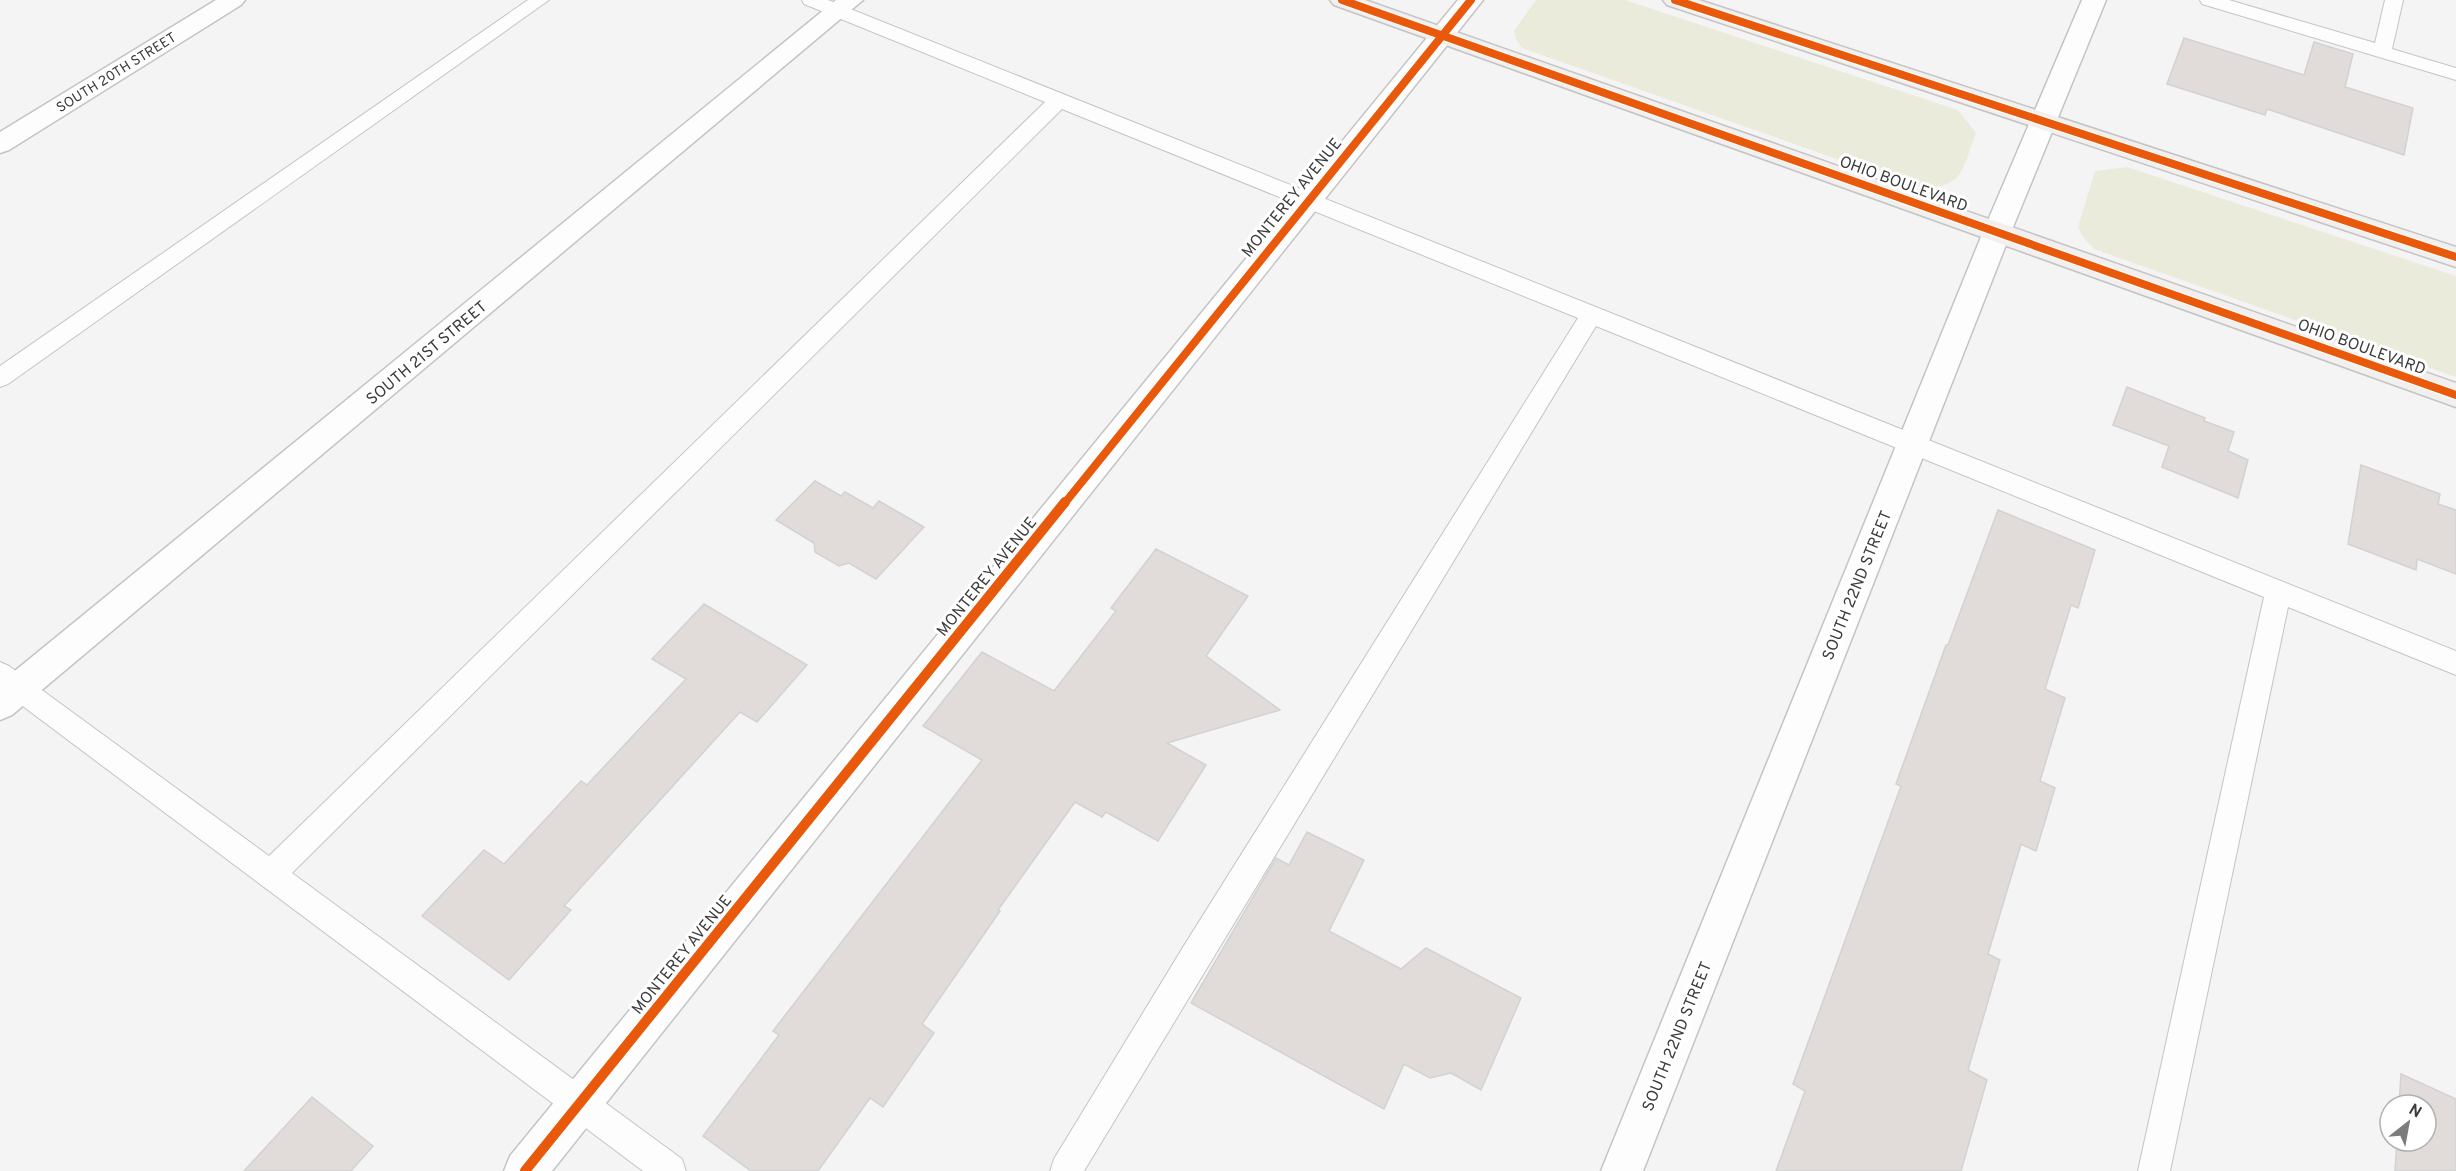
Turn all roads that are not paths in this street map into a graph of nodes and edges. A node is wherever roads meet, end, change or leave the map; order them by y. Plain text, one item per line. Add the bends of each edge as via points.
1 (233, 0) edge
2 (540, 0) edge
3 (811, 0) edge
4 (1342, 0) edge
5 (1471, 0) edge
6 (1675, 0) edge
7 (2094, 0) edge
8 (2209, 0) edge
9 (2394, 0) edge
10 (845, 5) edge
11 (1441, 35) junction
12 (2382, 51) junction
13 (2456, 74) edge
14 (1059, 100) junction
15 (2043, 122) junction
16 (0, 144) edge
17 (1308, 200) junction
18 (1997, 232) junction
19 (2456, 257) edge
20 (1591, 315) junction
21 (0, 378) edge
22 (2456, 395) edge
23 (1912, 444) junction
24 (2278, 592) junction
25 (2456, 663) edge
26 (7, 689) edge
27 (271, 874) junction
28 (579, 1104) junction
29 (525, 1171) edge
30 (670, 1171) edge
31 (1066, 1171) edge
32 (1622, 1171) edge
33 (2154, 1171) edge

1 - 16 street, SOUTH 20TH STREET
2 - 21 lane
3 - 10 lane
4 - 11 street, OHIO BOULEVARD
5 - 11 street, MONTEREY AVENUE
6 - 15 street
7 - 15 street, SOUTH 22ND STREET
8 - 12 lane
9 - 12 lane
10 - 14 lane
10 - 26 street, SOUTH 21ST STREET
11 - 17 street, MONTEREY AVENUE
11 - 18 street, OHIO BOULEVARD
12 - 13 lane
14 - 17 lane
14 - 27 lane
15 - 18 street, SOUTH 22ND STREET
15 - 19 street
17 - 20 lane
17 - 28 street, MONTEREY AVENUE
18 - 22 street, OHIO BOULEVARD
18 - 23 street, SOUTH 22ND STREET
20 - 23 lane
20 - 31 lane
23 - 24 lane
23 - 32 street, SOUTH 22ND STREET
24 - 25 lane
24 - 33 lane
26 - 27 lane
27 - 28 lane
28 - 29 street, MONTEREY AVENUE
28 - 30 lane

